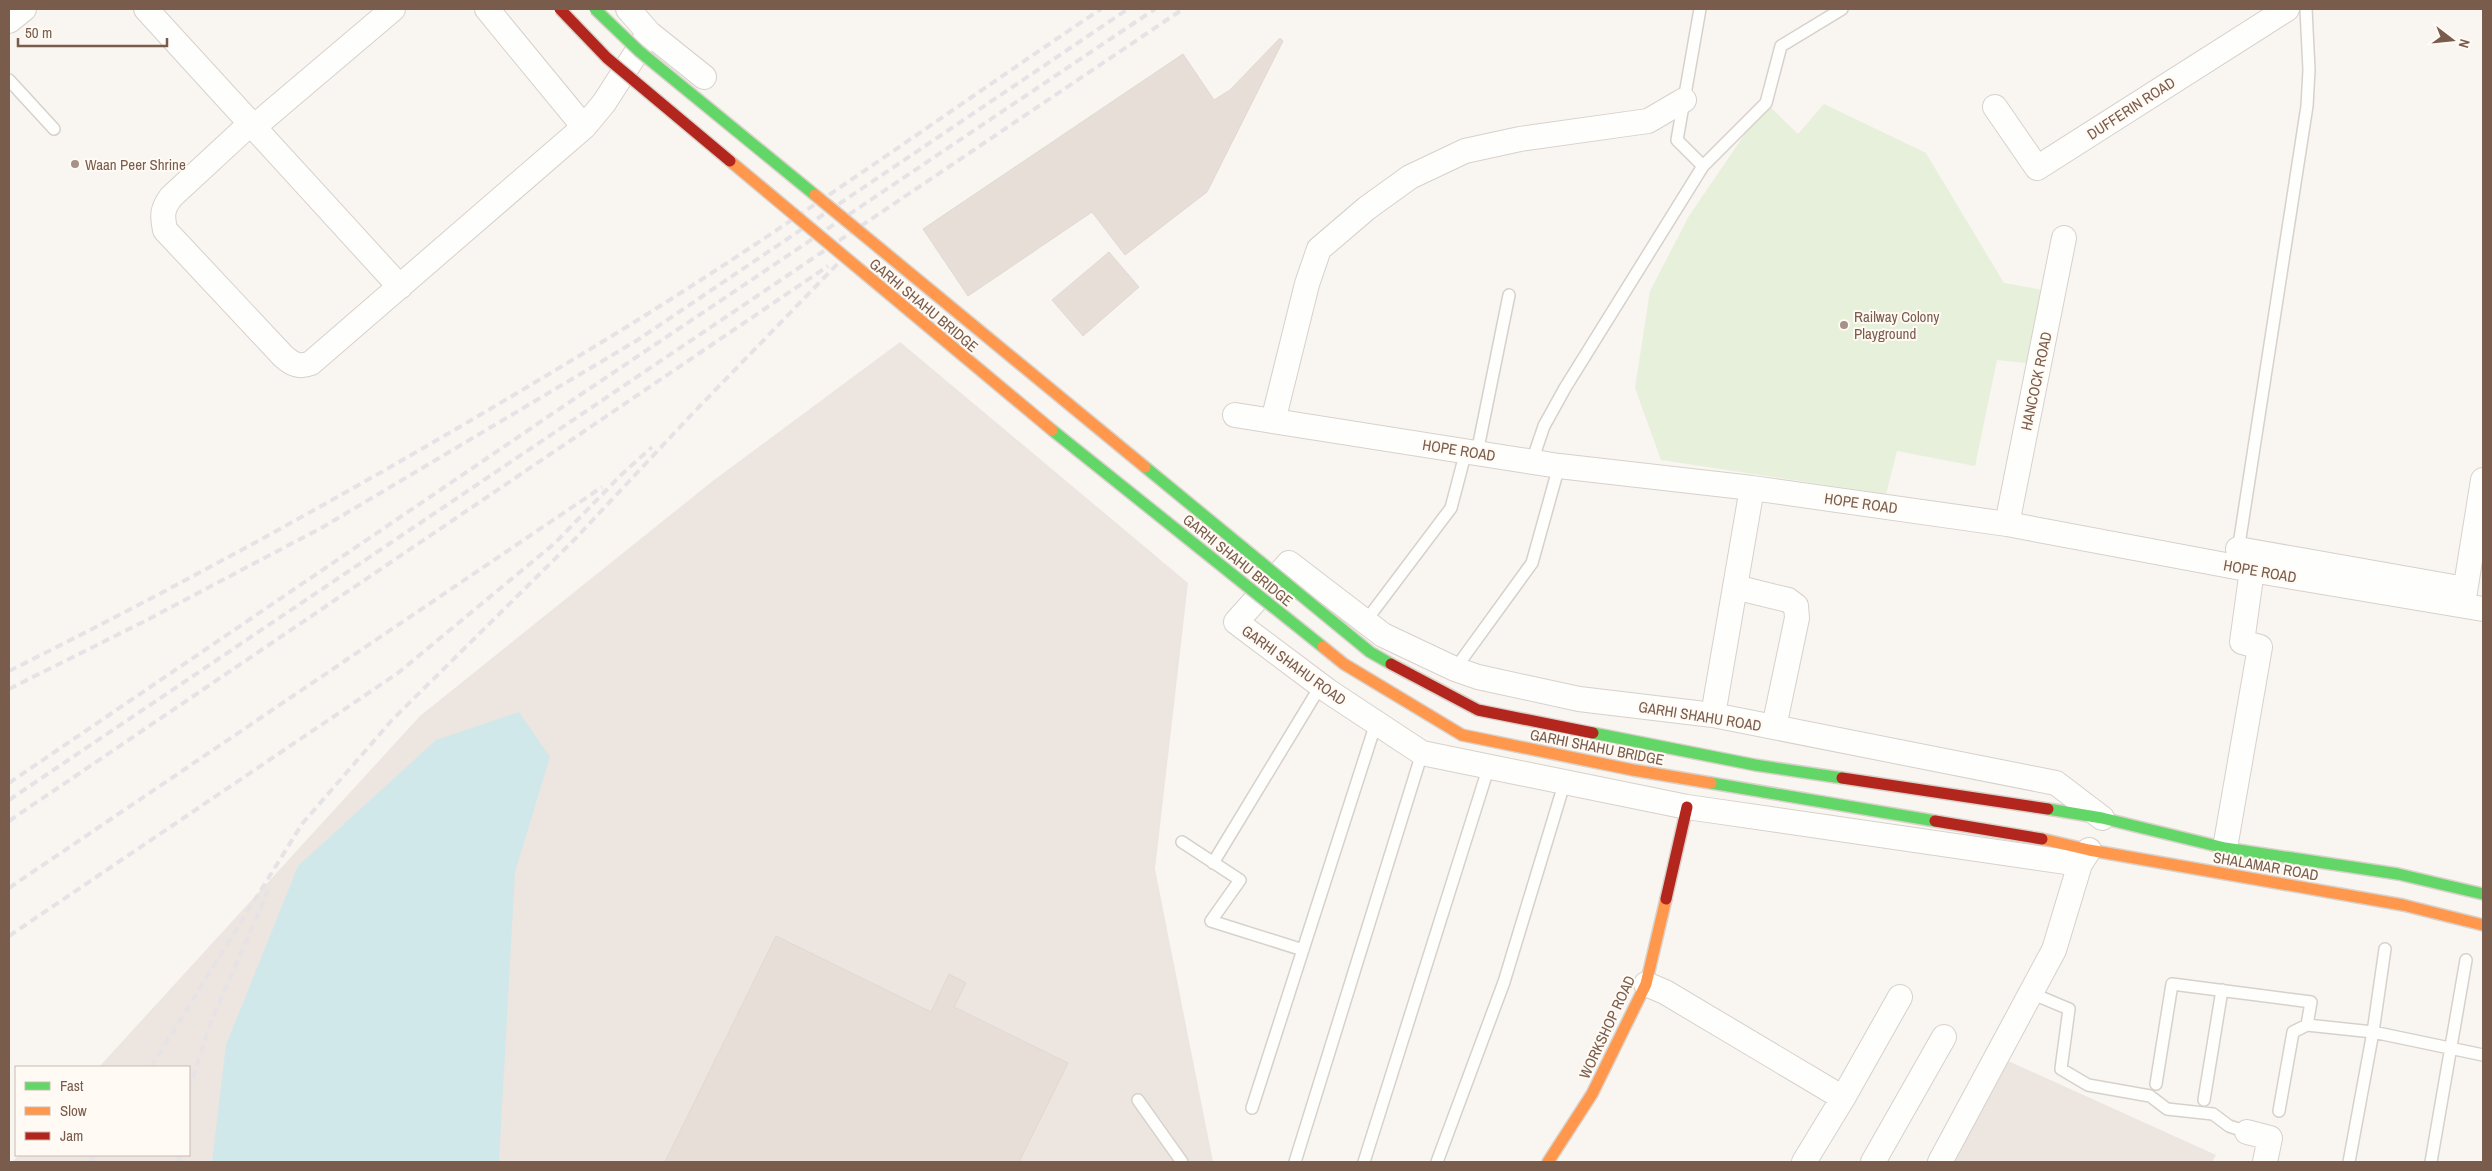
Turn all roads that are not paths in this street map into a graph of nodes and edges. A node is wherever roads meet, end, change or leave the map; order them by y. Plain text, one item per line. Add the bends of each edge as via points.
1 (146, 9) edge
2 (393, 9) edge
3 (487, 9) edge
4 (560, 9) edge
5 (595, 9) edge
6 (628, 9) edge
7 (1700, 9) edge
8 (1842, 9) edge
9 (2287, 9) edge
10 (2306, 9) edge
11 (649, 33) junction
12 (704, 78) dead end
13 (9, 80) edge
14 (1684, 100) junction
15 (1995, 108) dead end
16 (253, 124) junction
17 (584, 128) junction
18 (54, 129) dead end
19 (1703, 166) junction
20 (2064, 238) dead end
21 (400, 287) junction
22 (1509, 295) dead end
23 (1235, 415) dead end
24 (1273, 421) junction
25 (1472, 452) junction
26 (1532, 461) junction
27 (1559, 466) junction
28 (2483, 480) edge
29 (1752, 488) junction
30 (2007, 524) junction
31 (2242, 562) junction
32 (1735, 587) junction
33 (2470, 601) edge
34 (1365, 622) junction
35 (1455, 668) junction
36 (1321, 686) junction
37 (1713, 715) junction
38 (1376, 723) junction
39 (1774, 727) junction
40 (1422, 753) junction
41 (1489, 766) junction
42 (1564, 781) junction
43 (1687, 807) junction
44 (2048, 809) joint
45 (2102, 818) junction
46 (2042, 839) joint
47 (1182, 842) dead end
48 (2225, 848) junction
49 (2084, 857) junction
50 (1213, 863) junction
51 (2483, 894) edge
52 (2483, 925) edge
53 (2385, 949) dead end
54 (1302, 950) junction
55 (2466, 960) dead end
56 (1646, 984) junction
57 (2222, 990) junction
58 (2031, 992) junction
59 (1900, 997) dead end
60 (2307, 1025) junction
61 (2373, 1032) junction
62 (1944, 1037) dead end
63 (2452, 1050) junction
64 (2483, 1055) edge
65 (2156, 1084) dead end
66 (1843, 1098) junction
67 (1138, 1100) dead end
68 (2204, 1100) dead end
69 (1252, 1108) dead end
70 (2279, 1111) dead end
71 (2247, 1132) joint
72 (1182, 1162) edge
73 (1295, 1162) edge
74 (1364, 1162) edge
75 (1437, 1162) edge
76 (1548, 1162) edge
77 (1804, 1162) edge
78 (1873, 1162) edge
79 (1940, 1162) edge
80 (2265, 1162) edge
81 (2349, 1162) edge
82 (2431, 1162) edge

1 - 16 street
2 - 16 street
3 - 17 street
4 - 46 main road, GARHI SHAHU BRIDGE, bridge via 607,58 1031,414 1344,664 1462,735 1633,770
5 - 44 main road, GARHI SHAHU BRIDGE, bridge via 639,51 1370,652 1431,688 1478,710 1726,760
6 - 11 street
7 - 14 lane
8 - 19 lane via 1781,46 1766,103
9 - 15 street, DUFFERIN ROAD via 2037,168
10 - 31 lane via 2310,70 2307,106
11 - 12 street
11 - 17 street
13 - 18 lane
14 - 19 lane via 1677,140
14 - 24 street via 1648,121 1520,139 1466,151 1410,177 1367,208 1319,249 1307,284
16 - 21 street
16 - 21 street via 167,202 162,216 165,230 293,364 311,364
17 - 21 street
19 - 26 lane via 1565,388 1544,426
20 - 30 street, HANCOCK ROAD
22 - 25 lane
23 - 24 street, HOPE ROAD
24 - 25 street, HOPE ROAD
25 - 26 street, HOPE ROAD
25 - 34 lane via 1451,508
26 - 27 street, HOPE ROAD
27 - 29 street, HOPE ROAD
27 - 35 lane via 1532,563
28 - 33 street
29 - 30 street, HOPE ROAD
29 - 32 street
30 - 31 street, HOPE ROAD
31 - 33 street, HOPE ROAD
31 - 48 street via 2242,642 2260,647
32 - 37 street
32 - 39 street via 1788,600 1796,606 1797,618
34 - 35 street, GARHI SHAHU ROAD via 1383,635
34 - 36 street, GARHI SHAHU ROAD via 1289,563 1236,622
35 - 37 street, GARHI SHAHU ROAD via 1579,699
36 - 38 street, GARHI SHAHU ROAD
36 - 50 lane
37 - 39 street, GARHI SHAHU ROAD
38 - 40 street, GARHI SHAHU ROAD
38 - 54 lane
39 - 45 street, GARHI SHAHU ROAD via 2056,783
40 - 41 street, GARHI SHAHU ROAD
40 - 73 lane
41 - 42 street, GARHI SHAHU ROAD
41 - 74 lane
42 - 43 street, GARHI SHAHU ROAD
42 - 75 lane via 1504,982
43 - 49 street, GARHI SHAHU ROAD
43 - 56 main road, WORKSHOP ROAD
44 - 45 main road, SHALAMAR ROAD
45 - 48 main road, SHALAMAR ROAD
46 - 49 main road, SHALAMAR ROAD
47 - 50 lane
48 - 51 main road, SHALAMAR ROAD via 2398,874
49 - 52 main road, SHALAMAR ROAD via 2404,905
49 - 58 street via 2054,950
50 - 54 lane via 1240,880 1211,921
53 - 61 lane
54 - 69 lane
55 - 63 lane
56 - 66 street via 1665,992
56 - 76 main road, WORKSHOP ROAD via 1592,1094
57 - 60 lane via 2311,1002
57 - 65 lane via 2172,984
57 - 68 lane
58 - 71 lane via 2069,1009 2061,1069 2088,1085 2150,1096 2167,1109 2214,1114 2229,1126
58 - 79 street
59 - 66 street
60 - 61 lane
60 - 70 lane via 2292,1032
61 - 63 lane
61 - 81 lane
62 - 78 street
63 - 64 lane
63 - 82 lane
66 - 77 street
67 - 72 lane
71 - 80 street via 2270,1138

